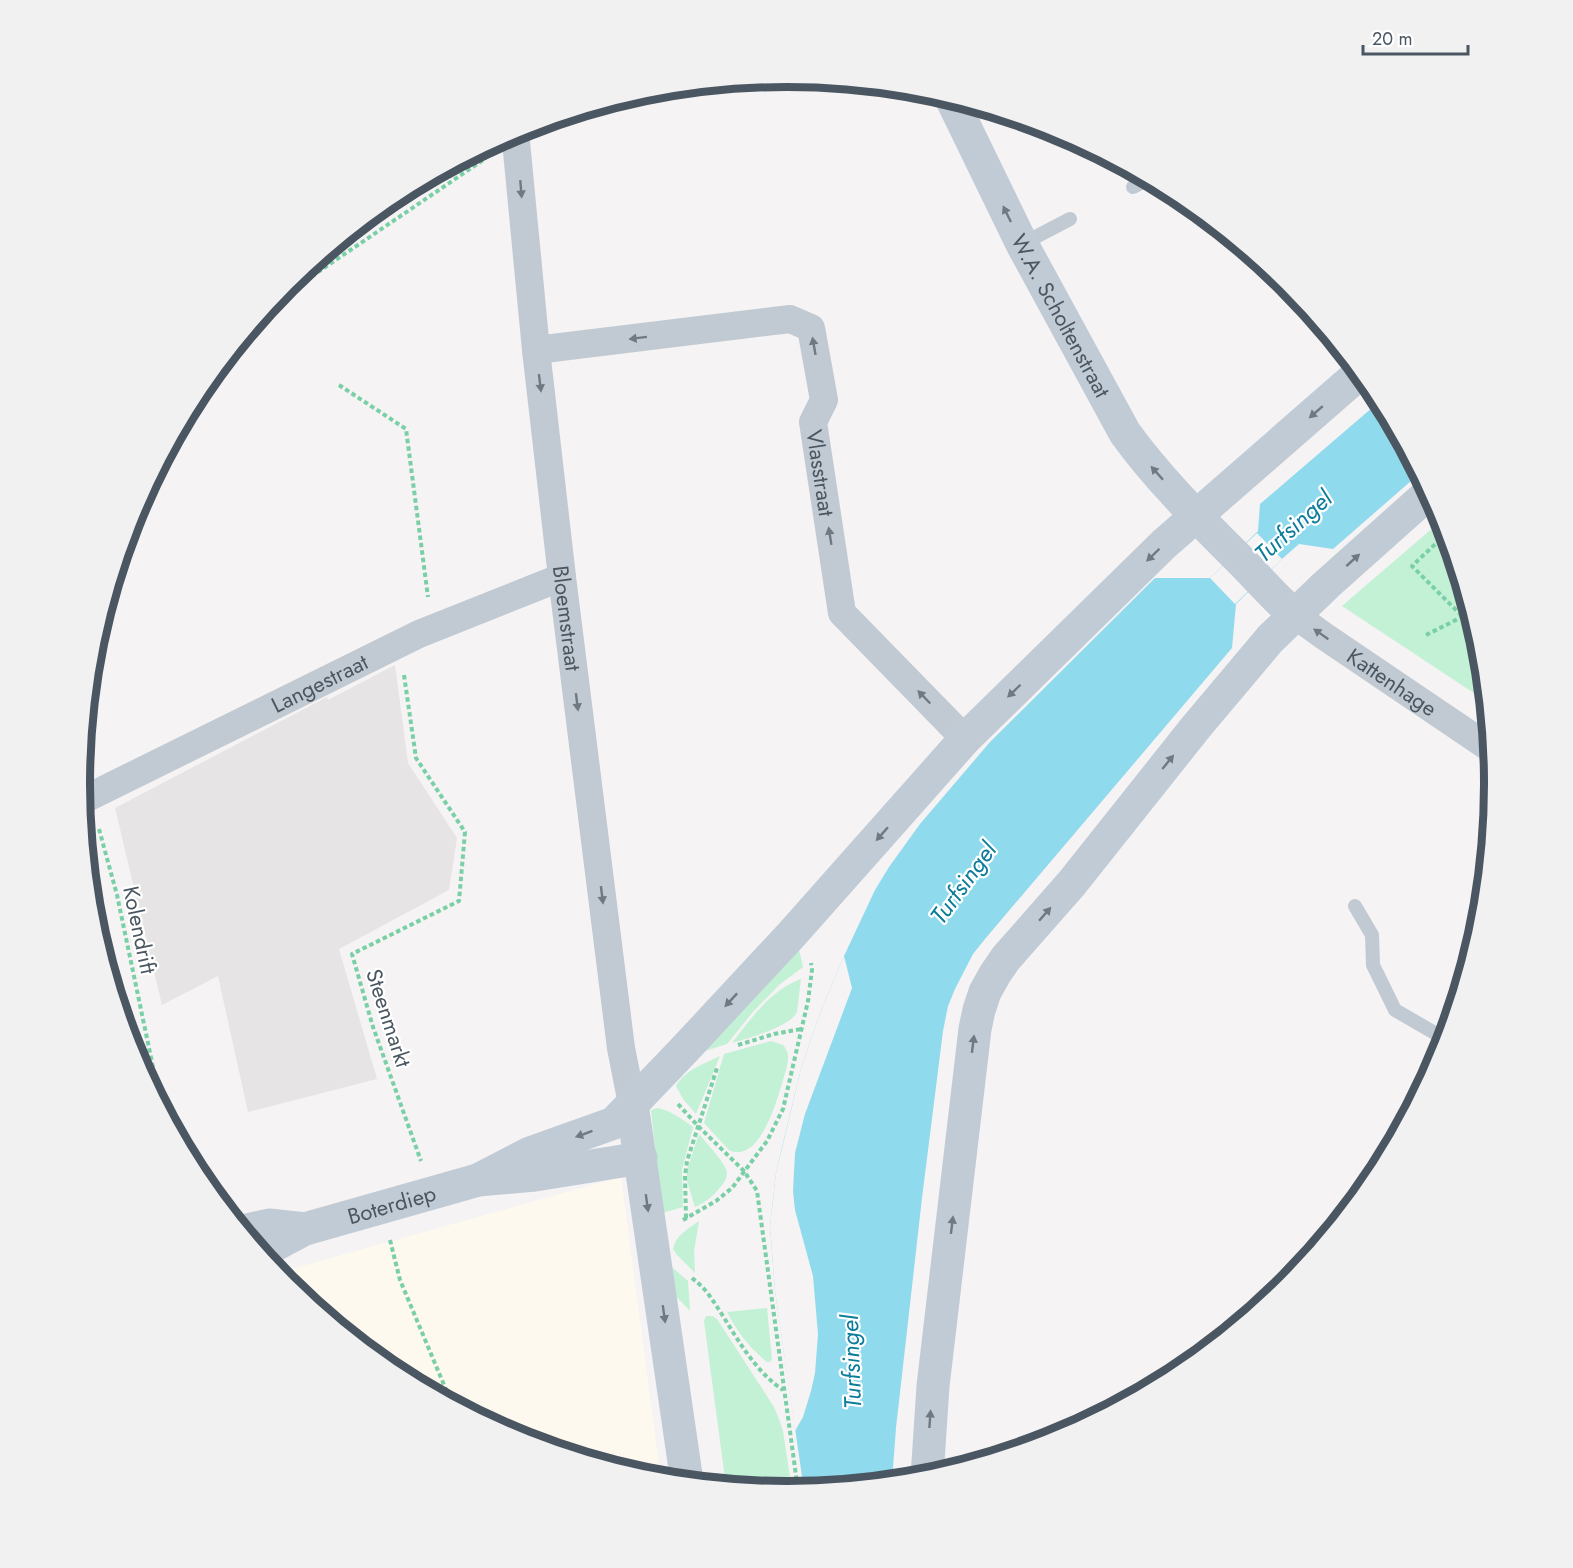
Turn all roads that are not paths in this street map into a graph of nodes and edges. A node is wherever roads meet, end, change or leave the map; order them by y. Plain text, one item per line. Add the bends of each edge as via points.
1 (956, 108) edge
2 (517, 141) edge
3 (1141, 184) edge
4 (1133, 188) dead end
5 (1070, 219) dead end
6 (1022, 244) junction
7 (536, 350) junction
8 (1353, 380) edge
9 (1422, 499) edge
10 (1197, 516) junction
11 (562, 577) junction
12 (1295, 615) junction
13 (965, 739) junction
14 (1482, 743) edge
15 (90, 797) edge
16 (1355, 906) dead end
17 (1437, 1034) edge
18 (632, 1104) junction
19 (641, 1158) junction
20 (478, 1180) junction
21 (250, 1229) edge
22 (305, 1229) junction
23 (267, 1249) edge
24 (928, 1467) edge
25 (686, 1473) edge

6 -> 1 street, W.A. Scholtenstraat
2 -> 7 street, Bloemstraat
3 - 4 lane
5 - 6 lane
10 -> 6 street, W.A. Scholtenstraat via 1125,433
7 -> 11 street, Bloemstraat
13 -> 7 street, Vlasstraat via 842,613 813,422 824,400 811,328 790,319
8 -> 10 street
12 -> 9 street
10 - 12 street, W.A. Scholtenstraat
10 -> 13 street
11 - 15 street, Langestraat via 418,635
11 -> 18 street, Bloemstraat via 621,1048
14 -> 12 street, Kattenhage
24 -> 12 street via 933,1386 975,1029 986,992 1006,958 1072,883 1270,639
13 -> 18 street via 792,934
16 - 17 lane via 1372,935 1373,965 1395,1010
18 - 19 street
18 -> 20 street, Boterdiep via 614,1123 530,1153
19 - 20 street, Boterdiep
19 -> 25 street
20 - 22 street, Boterdiep
21 - 22 street, Boterdiep via 269,1225
22 - 23 street, Boterdiep

